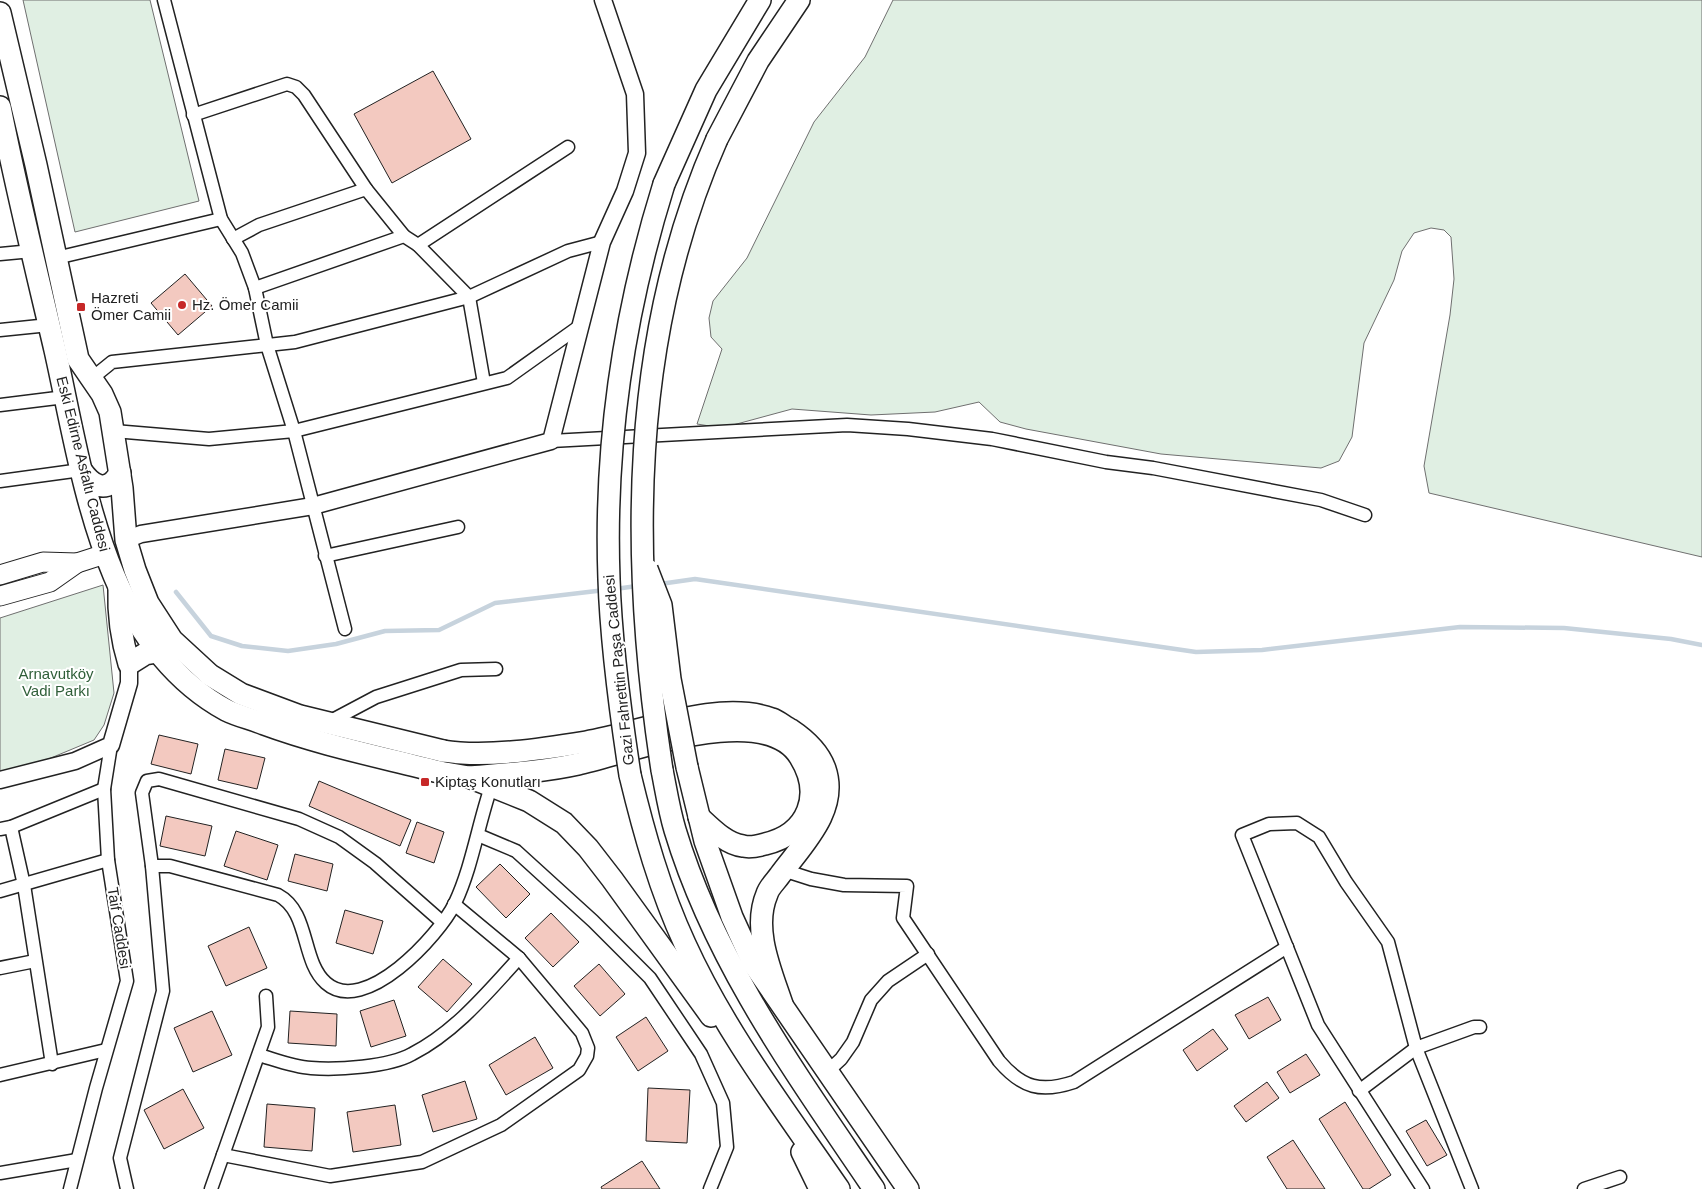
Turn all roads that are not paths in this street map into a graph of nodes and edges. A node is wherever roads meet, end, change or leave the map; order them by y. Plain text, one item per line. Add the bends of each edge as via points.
1 (164, 0) edge
2 (603, 0) edge
3 (760, 0) edge
4 (799, 0) edge
5 (0, 13) edge
6 (0, 107) edge
7 (193, 116) junction
8 (568, 147) dead end
9 (6, 172) edge
10 (366, 189) junction
11 (221, 219) junction
12 (404, 236) junction
13 (233, 239) junction
14 (602, 242) junction
15 (418, 245) junction
16 (32, 251) junction
17 (0, 254) edge
18 (56, 258) junction
19 (255, 288) junction
20 (469, 297) junction
21 (49, 325) junction
22 (580, 326) junction
23 (0, 330) edge
24 (267, 345) junction
25 (91, 379) junction
26 (484, 383) junction
27 (66, 397) junction
28 (0, 406) edge
29 (114, 431) junction
30 (294, 431) junction
31 (551, 441) junction
32 (81, 470) junction
33 (120, 473) junction
34 (0, 481) edge
35 (313, 506) junction
36 (1365, 515) dead end
37 (458, 527) dead end
38 (126, 540) junction
39 (105, 554) junction
40 (641, 554) junction
41 (326, 556) junction
42 (77, 563) junction
43 (0, 575) edge
44 (119, 586) junction
45 (0, 596) edge
46 (344, 629) dead end
47 (157, 652) junction
48 (129, 664) junction
49 (496, 669) dead end
50 (326, 723) junction
51 (111, 745) junction
52 (469, 777) junction
53 (0, 780) edge
54 (491, 787) junction
55 (104, 789) junction
56 (699, 817) junction
57 (5, 828) edge
58 (478, 835) junction
59 (108, 860) junction
60 (152, 866) junction
61 (783, 870) junction
62 (24, 885) junction
63 (0, 891) edge
64 (454, 904) junction
65 (442, 922) junction
66 (1287, 947) junction
67 (928, 954) junction
68 (519, 958) junction
69 (36, 961) junction
70 (0, 968) edge
71 (266, 996) dead end
72 (782, 1004) junction
73 (1480, 1027) dead end
74 (742, 1046) junction
75 (1416, 1048) junction
76 (106, 1050) junction
77 (259, 1055) junction
78 (52, 1064) junction
79 (828, 1071) junction
80 (0, 1075) edge
81 (1360, 1091) junction
82 (779, 1102) junction
83 (223, 1155) junction
84 (77, 1160) junction
85 (0, 1173) edge
86 (1620, 1177) dead end
87 (70, 1189) edge
88 (127, 1189) edge
89 (211, 1189) edge
90 (710, 1189) edge
91 (820, 1189) edge
92 (839, 1189) edge
93 (874, 1189) edge
94 (908, 1189) edge
95 (1423, 1189) edge
96 (1472, 1189) edge
97 (1584, 1189) edge

1 - 7 street
2 - 14 street via 635,94 636,153 625,191
3 - 74 main road, Gazi Fahrettin Paşa Caddesi, bridge via 706,90 664,184 630,310 615,410 610,476 609,582 630,775 654,866 682,936
4 - 40 main road, Gazi Fahrettin Paşa Caddesi, bridge via 749,77 717,139 681,235 664,306 650,394
5 - 18 main road, Eski Edirne Asfaltı Caddesi
6 - 9 main road, Eski Edirne Asfaltı Caddesi
7 - 10 street via 288,84 296,87
7 - 11 street
8 - 15 street
9 - 16 main road, Eski Edirne Asfaltı Caddesi
10 - 12 street
10 - 13 street via 259,225
11 - 13 street
11 - 18 street
12 - 15 street
12 - 19 street
13 - 19 street
14 - 20 street via 568,251
14 - 22 street
15 - 20 street
16 - 17 street
16 - 18 main road
16 - 21 main road, Eski Edirne Asfaltı Caddesi
18 - 25 main road, Eski Edirne Asfaltı Caddesi via 78,359
19 - 24 street
20 - 24 street via 294,342
20 - 26 street
21 - 23 street
21 - 27 main road, Eski Edirne Asfaltı Caddesi
22 - 26 street via 507,378
22 - 31 street
24 - 25 street via 112,362
24 - 30 street
25 - 27 main road via 74,387
25 - 29 main road, Eski Edirne Asfaltı Caddesi via 110,412
26 - 30 street
27 - 28 street
27 - 32 main road, Eski Edirne Asfaltı Caddesi
29 - 30 street via 210,439
29 - 33 main road, Eski Edirne Asfaltı Caddesi
30 - 35 street
31 - 35 street
31 - 36 street via 847,425 908,430 992,439 1219,480 1321,500
32 - 33 main road via 90,483 99,486 110,484
32 - 34 street
32 - 39 main road, Eski Edirne Asfaltı Caddesi
33 - 38 main road, Eski Edirne Asfaltı Caddesi
35 - 38 street via 141,534
35 - 41 street
37 - 41 street
38 - 39 main road
38 - 50 main road, Eski Edirne Asfaltı Caddesi via 148,603 172,640 210,675 241,694
39 - 42 main road
39 - 44 main road, Eski Edirne Asfaltı Caddesi
40 - 56 main road, bridge via 661,606 670,679
40 - 93 main road, Gazi Fahrettin Paşa Caddesi, bridge via 647,650 662,770 674,828 698,893 736,976 764,1025
41 - 46 street
42 - 43 main road via 43,562
42 - 45 main road via 50,582
44 - 47 main road, Eski Edirne Asfaltı Caddesi
44 - 48 main road via 121,638
47 - 48 main road via 145,654
47 - 52 main road, Eski Edirne Asfaltı Caddesi via 197,690 227,710 293,735
48 - 51 street, Taif Caddesi via 129,683
49 - 50 street via 461,670 376,697
50 - 61 main road, Eski Edirne Asfaltı Caddesi via 466,754 587,742 691,717 742,713 772,719 802,737 821,757 826,774 827,799 814,832
51 - 53 street via 75,760
51 - 55 street, Taif Caddesi
52 - 54 main road
52 - 56 main road via 577,765 721,730 745,730 784,741 797,752 809,772 812,794 804,820 788,835 773,842 742,846 714,831
54 - 58 street
54 - 74 main road via 530,801 564,823 612,879 703,1007
55 - 57 street
55 - 59 street, Taif Caddesi
56 - 72 main road via 732,917 753,963
57 - 62 street
58 - 64 street
58 - 90 street via 516,851 593,921 650,978 701,1054 723,1103 727,1147
59 - 62 street
59 - 76 street, Taif Caddesi via 127,981
60 - 65 street via 170,866 286,899 296,914 318,973 332,988 342,992 363,990 389,975 430,938
60 - 65 street via 142,793 144,784 155,779 299,819 338,836
60 - 88 street via 163,991 120,1158
61 - 67 street via 844,885 907,886 903,918
61 - 72 main road, Eski Edirne Asfaltı Caddesi via 766,894 762,940
62 - 63 street
62 - 69 street
64 - 65 street
64 - 68 street
66 - 67 street via 1074,1082 1052,1089 1028,1084 1011,1075
66 - 75 street via 1242,835 1269,824 1297,823 1319,836 1388,942
66 - 81 street via 1318,1025
67 - 79 street via 888,981 871,1000 853,1042
68 - 77 street via 467,1014 411,1055 345,1068 309,1068
68 - 83 street via 582,1033 588,1048 579,1070 502,1125 422,1162 330,1176
69 - 70 street
69 - 78 street
71 - 77 street via 268,1027
72 - 79 main road
73 - 75 street
74 - 82 main road
75 - 81 street
75 - 96 street
76 - 78 street
76 - 84 street, Taif Caddesi
77 - 83 street
78 - 80 street
79 - 94 main road
81 - 95 street
82 - 91 main road
82 - 92 main road
83 - 89 street
84 - 85 street
84 - 87 street, Taif Caddesi
86 - 97 street

